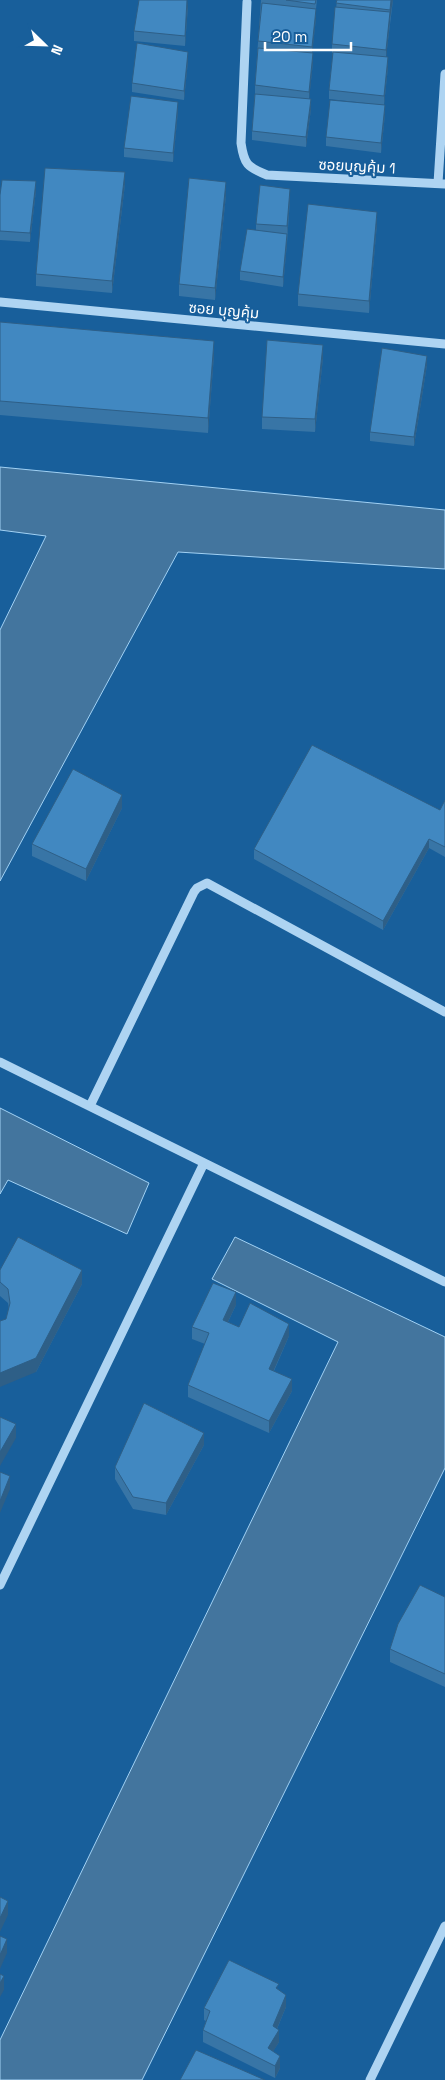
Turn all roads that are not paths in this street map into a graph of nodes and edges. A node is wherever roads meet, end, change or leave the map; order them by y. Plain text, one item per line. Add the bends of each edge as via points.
1 (247, 2) dead end
2 (445, 74) edge
3 (442, 184) edge
4 (0, 302) edge
5 (445, 344) edge
6 (445, 1012) edge
7 (0, 1062) edge
8 (90, 1106) junction
9 (204, 1163) junction
10 (445, 1282) edge
11 (0, 1585) edge
12 (445, 1926) edge
13 (370, 2080) edge

1 - 3 street, ซอยบุญคุ้ม 1 via 241,143 243,159 252,168 267,175
2 - 3 street
4 - 5 street, ซอย บุญคุ้ม
6 - 8 street via 206,883 194,892
7 - 8 street
8 - 9 street
9 - 10 street
9 - 11 street
12 - 13 street

